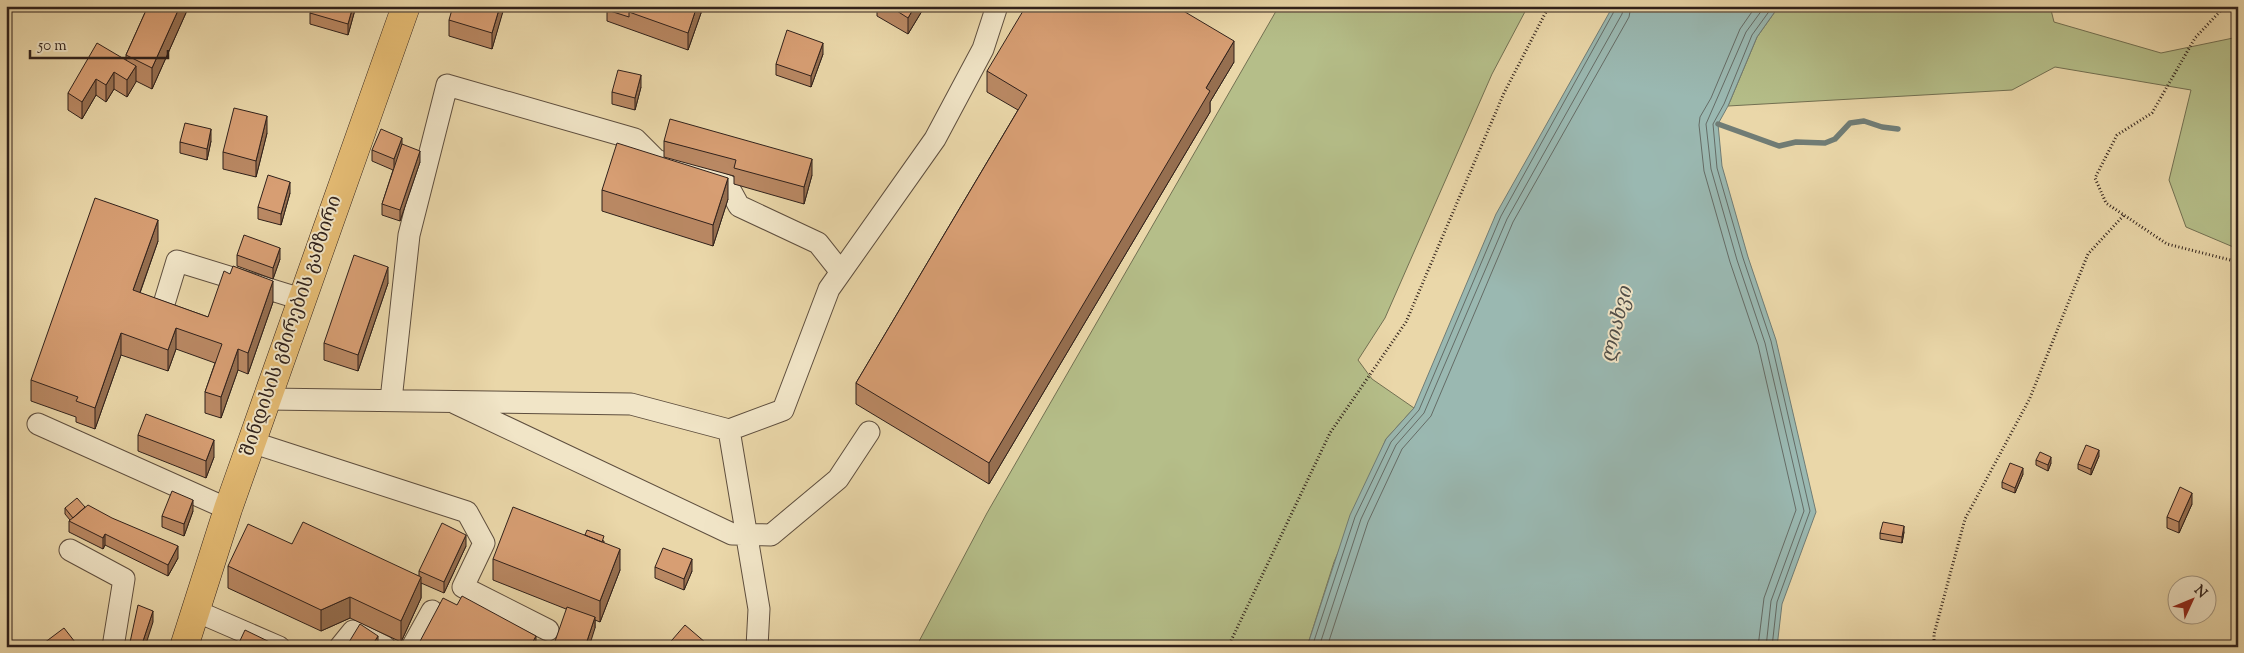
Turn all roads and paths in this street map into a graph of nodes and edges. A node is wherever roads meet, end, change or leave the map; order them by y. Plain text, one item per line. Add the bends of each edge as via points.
1 (406, 6) edge
2 (997, 6) edge
3 (1549, 6) edge
4 (2225, 6) edge
5 (2124, 215) junction
6 (2238, 262) edge
7 (842, 272) junction
8 (301, 299) junction
9 (163, 307) edge
10 (266, 398) junction
11 (391, 400) junction
12 (448, 400) junction
13 (38, 424) dead end
14 (730, 430) junction
15 (870, 432) dead end
16 (251, 442) junction
17 (228, 509) junction
18 (748, 534) junction
19 (70, 550) dead end
20 (196, 611) junction
21 (432, 611) dead end
22 (548, 630) dead end
23 (113, 647) edge
24 (184, 647) edge
25 (279, 647) edge
26 (340, 647) edge
27 (385, 647) edge
28 (412, 647) edge
29 (757, 647) edge
30 (1228, 647) edge
31 (1934, 647) edge

1 - 8 main road, შინდისის გმირების გამზირი
2 - 7 lane via 983,49 935,139
3 - 30 path via 1504,93 1406,322 1330,433
4 - 5 path via 2195,38 2152,113 2117,135 2095,178 2106,203
5 - 6 path via 2168,244
5 - 31 path via 2088,254 2029,400 1965,519 1934,634
7 - 11 lane via 818,243 739,206 728,186 656,160 635,139 447,86 409,235
7 - 14 lane via 829,289 783,410
8 - 9 lane via 177,261
8 - 10 main road, შინდისის გმირების გამზირი
10 - 11 lane
10 - 16 main road, შინდისის გმირების გამზირი
11 - 12 lane
12 - 14 lane via 631,404
12 - 18 lane via 732,534
13 - 17 lane
14 - 18 lane
15 - 18 lane via 838,479 771,535
16 - 17 main road, შინდისის გმირების გამზირი
16 - 22 lane via 467,512 484,543 463,587
17 - 20 main road, შინდისის გმირების გამზირი
18 - 29 lane via 759,609
19 - 23 lane via 124,579
20 - 24 main road, შინდისის გმირების გამზირი
20 - 25 lane
21 - 28 lane
26 - 27 lane via 353,631

